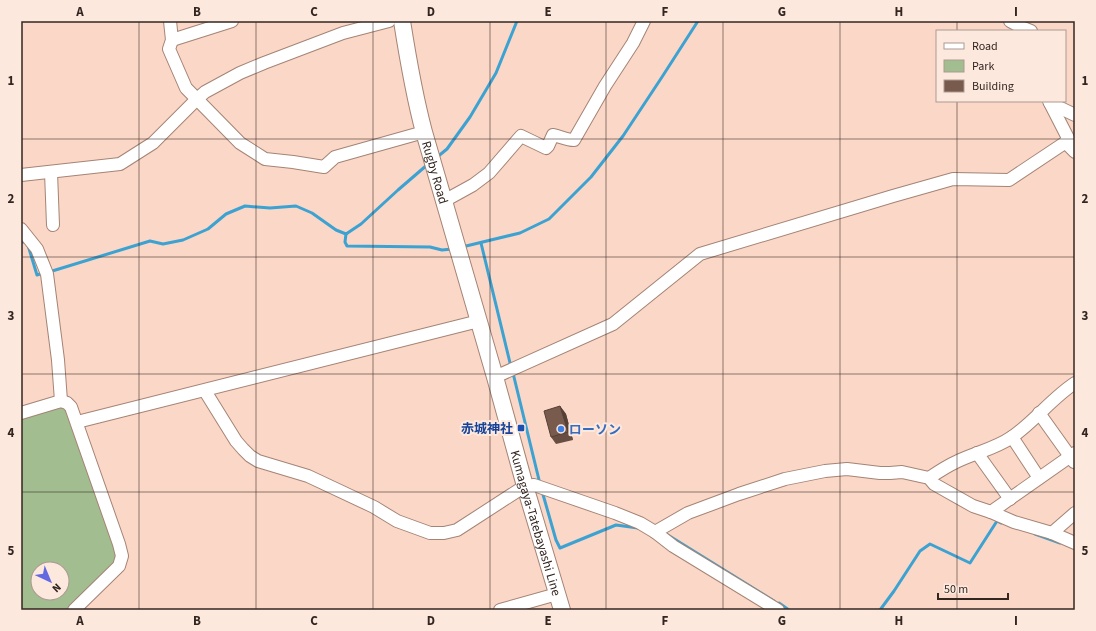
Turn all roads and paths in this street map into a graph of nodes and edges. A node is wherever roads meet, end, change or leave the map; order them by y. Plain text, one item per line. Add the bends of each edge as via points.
1 (170, 21) edge
2 (232, 21) edge
3 (389, 21) edge
4 (402, 21) edge
5 (644, 21) edge
6 (1010, 21) edge
7 (1028, 30) edge
8 (172, 40) junction
9 (197, 99) junction
10 (1049, 102) edge
11 (1075, 115) edge
12 (424, 132) junction
13 (1069, 140) junction
14 (1075, 152) edge
15 (51, 172) junction
16 (21, 175) edge
17 (444, 201) junction
18 (53, 225) dead end
19 (21, 229) edge
20 (479, 321) junction
21 (500, 374) junction
22 (1075, 383) edge
23 (205, 390) junction
24 (62, 401) junction
25 (21, 413) edge
26 (1039, 414) junction
27 (77, 422) junction
28 (1012, 437) junction
29 (977, 453) junction
30 (1073, 458) edge
31 (929, 478) junction
32 (1040, 478) junction
33 (525, 486) junction
34 (1010, 499) junction
35 (992, 512) junction
36 (1075, 513) edge
37 (655, 532) junction
38 (1052, 533) junction
39 (1075, 543) edge
40 (557, 594) junction
41 (524, 607) edge
42 (74, 610) edge
43 (500, 610) edge
44 (562, 610) edge
45 (778, 610) edge

1 - 8 street
2 - 8 street
3 - 9 street via 343,33 264,63 205,92
4 - 12 main road, Rugby Road via 409,68
5 - 17 street via 574,140 553,136 546,148 521,136 489,173
6 - 7 street
8 - 9 street via 169,49 186,88
9 - 12 street via 240,143 265,159 324,167 335,157
9 - 15 street via 153,143 120,164
10 - 11 street
10 - 13 street
12 - 17 main road, Rugby Road
13 - 14 street via 1068,145
13 - 21 street via 1010,180 953,179 700,254 613,324
15 - 16 street
15 - 18 street
17 - 20 main road, Rugby Road
19 - 24 street via 37,249 47,274
20 - 21 main road, Kumagaya-Tatebayashi Line
20 - 23 street
21 - 33 main road, Kumagaya-Tatebayashi Line
22 - 26 street
23 - 27 street
23 - 33 street via 236,441 250,456 258,461 308,476 398,521 430,533 457,530
24 - 25 street
24 - 27 street via 71,407
26 - 28 street
26 - 30 street
27 - 42 street via 122,556 119,566
28 - 29 street
28 - 32 street
29 - 31 street via 955,462
29 - 34 street
30 - 32 street
31 - 35 street via 934,484 973,506
31 - 37 street via 902,472 847,469 808,474 712,503
32 - 34 street
33 - 37 street via 534,485 615,513
33 - 40 main road, Kumagaya-Tatebayashi Line
34 - 35 street
35 - 38 street via 1014,522
36 - 38 street
37 - 45 street via 673,546
38 - 39 street
40 - 41 street
40 - 44 main road, Kumagaya-Tatebayashi Line
41 - 43 street

